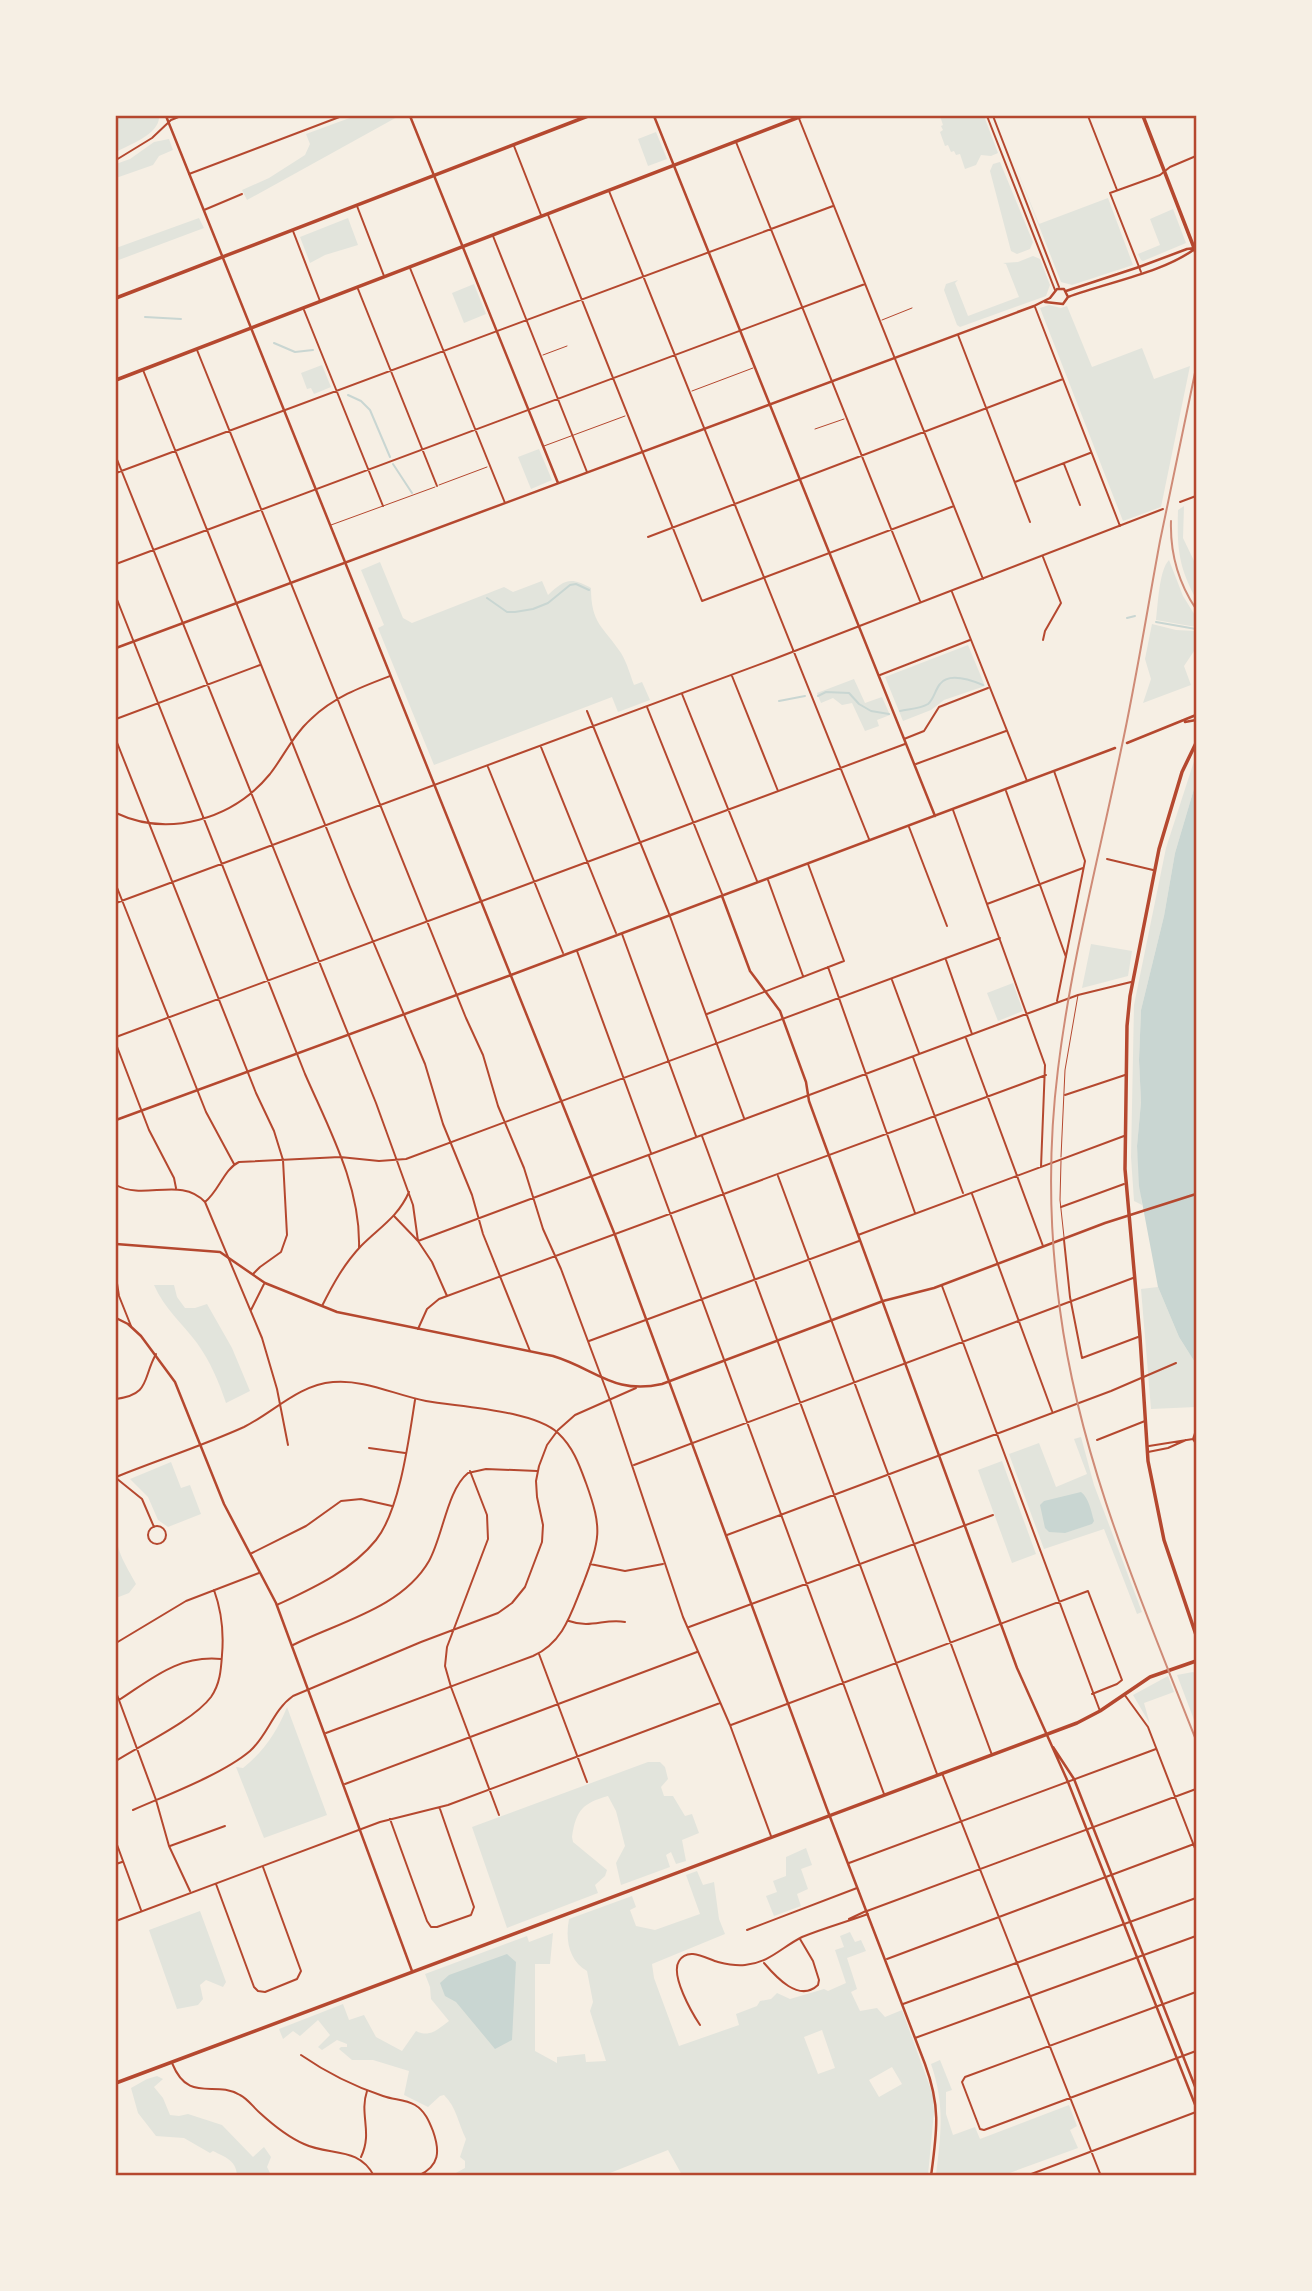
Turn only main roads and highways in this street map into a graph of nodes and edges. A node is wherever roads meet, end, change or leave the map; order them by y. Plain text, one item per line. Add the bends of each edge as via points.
1 (588, 116) edge
2 (799, 116) edge
3 (1143, 116) edge
4 (1196, 250) edge
5 (116, 298) edge
6 (116, 380) edge
7 (1196, 743) edge
8 (1196, 1635) edge
9 (1196, 1661) edge
10 (116, 2083) edge

1 - 5 main road
2 - 6 main road
3 - 4 main road
7 - 8 main road via 1182,772 1154,871 1133,982 1125,1136 1147,1449 1161,1530
9 - 10 main road via 1150,1677 1077,1723

